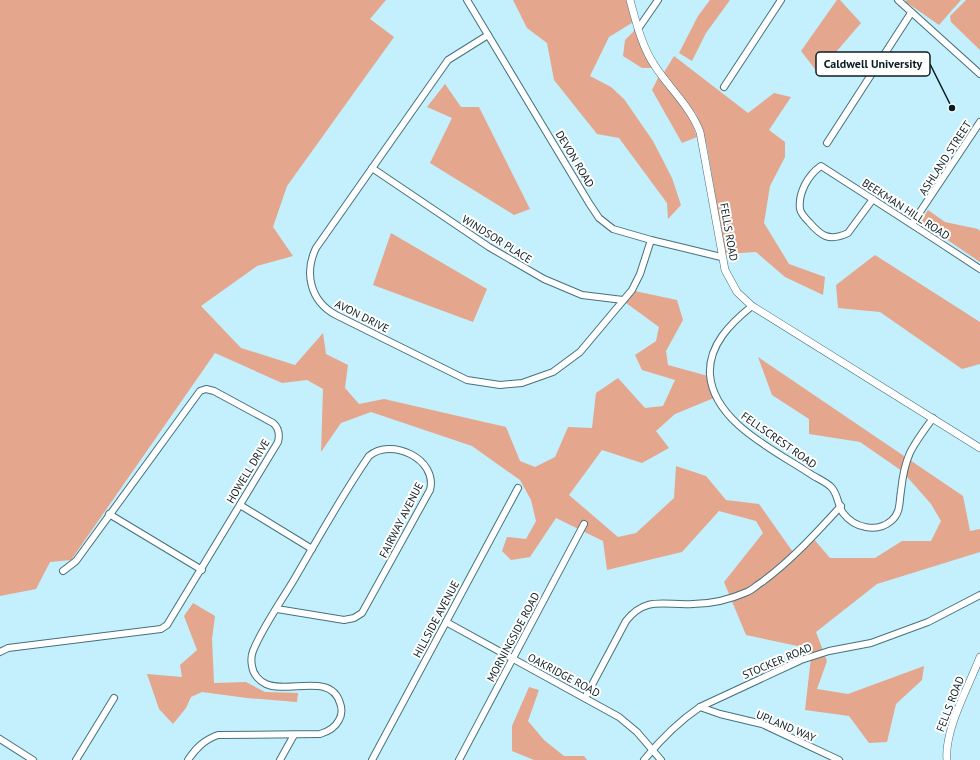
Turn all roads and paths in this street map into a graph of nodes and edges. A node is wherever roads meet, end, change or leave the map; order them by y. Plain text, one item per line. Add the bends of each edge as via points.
1 (467, 0) edge
2 (630, 0) edge
3 (658, 0) edge
4 (781, 0) edge
5 (898, 0) edge
6 (911, 13) junction
7 (638, 29) junction
8 (488, 35) junction
9 (980, 74) edge
10 (724, 87) dead end
11 (980, 122) edge
12 (827, 142) dead end
13 (372, 168) junction
14 (873, 199) junction
15 (912, 224) junction
16 (651, 240) junction
17 (721, 258) junction
18 (980, 269) edge
19 (623, 300) junction
20 (752, 306) junction
21 (933, 418) junction
22 (980, 448) edge
23 (518, 488) dead end
24 (240, 505) junction
25 (841, 506) junction
26 (109, 514) junction
27 (584, 524) dead end
28 (312, 549) junction
29 (202, 570) junction
30 (63, 571) dead end
31 (980, 595) edge
32 (277, 609) junction
33 (446, 622) junction
34 (0, 652) edge
35 (980, 657) edge
36 (513, 659) junction
37 (114, 698) dead end
38 (585, 698) junction
39 (700, 707) junction
40 (294, 735) junction
41 (0, 739) edge
42 (652, 750) junction
43 (32, 760) edge
44 (76, 760) edge
45 (188, 760) edge
46 (280, 760) edge
47 (372, 760) edge
48 (459, 760) edge
49 (644, 760) edge
50 (661, 760) edge
51 (839, 760) edge
52 (947, 760) edge

1 - 8 street, DEVON ROAD
2 - 7 street, FELLS ROAD
3 - 7 street
4 - 10 street
5 - 6 street
6 - 9 street
6 - 12 street
7 - 17 street, FELLS ROAD via 654,66 686,105 700,132
8 - 13 street, AVON DRIVE via 448,60
8 - 16 street, DEVON ROAD via 599,218 613,229
11 - 15 street, ASHLAND STREET
13 - 19 street, WINDSOR PLACE via 489,247 544,279 582,294
13 - 19 street, AVON DRIVE via 316,248 311,261 309,276 313,290 324,306 336,315 467,380 509,385 533,381 563,366 580,352
14 - 14 street, BEEKMAN HILL ROAD via 821,166 813,172 802,190 800,209 819,234 831,237 848,233
14 - 15 street, BEEKMAN HILL ROAD
15 - 18 street, BEEKMAN HILL ROAD
16 - 17 street, DEVON ROAD
16 - 19 street, AVON DRIVE via 640,274 632,290
17 - 20 street, FELLS ROAD via 732,286
20 - 21 street, FELLS ROAD
20 - 25 street, FELLSCREST ROAD via 734,322 714,350 710,373 721,408 741,428 832,488
21 - 22 street, FELLS ROAD
21 - 25 street, FELLSCREST ROAD via 910,449 904,465 899,510 891,522 867,528 843,513
23 - 33 street, HILLSIDE AVENUE
24 - 26 street, HOWELL DRIVE via 278,442 278,431 273,423 206,389 196,395
24 - 28 street
24 - 29 street, HOWELL DRIVE
25 - 38 street via 780,569 747,592 695,604 652,604 633,612
26 - 29 street
26 - 30 street, HOWELL DRIVE via 76,561
27 - 36 street, MORNINGSIDE ROAD
28 - 32 street, FAIRWAY AVENUE
28 - 32 street, FAIRWAY AVENUE via 372,453 385,448 395,449 425,464 431,477 430,490 362,613 344,620
29 - 34 street, HOWELL DRIVE via 164,628 8,648
31 - 39 street, STOCKER ROAD via 928,622 871,643 829,651 801,660
32 - 40 street, FAIRWAY AVENUE via 253,652 251,664 256,676 271,686 327,688 337,696 342,708 339,720 328,731 320,734
33 - 36 street, OAKRIDGE ROAD
33 - 47 street, HILLSIDE AVENUE
35 - 52 street, FELLS ROAD via 951,729
36 - 38 street, OAKRIDGE ROAD
36 - 48 street, MORNINGSIDE ROAD
37 - 44 street
38 - 42 street, OAKRIDGE ROAD via 627,722
39 - 42 street, STOCKER ROAD via 673,728
39 - 51 street, UPLAND WAY via 762,724
40 - 45 street, FAIRWAY AVENUE via 218,735 199,745
40 - 46 street
41 - 43 street
42 - 49 street, STOCKER ROAD
42 - 50 street, OAKRIDGE ROAD

